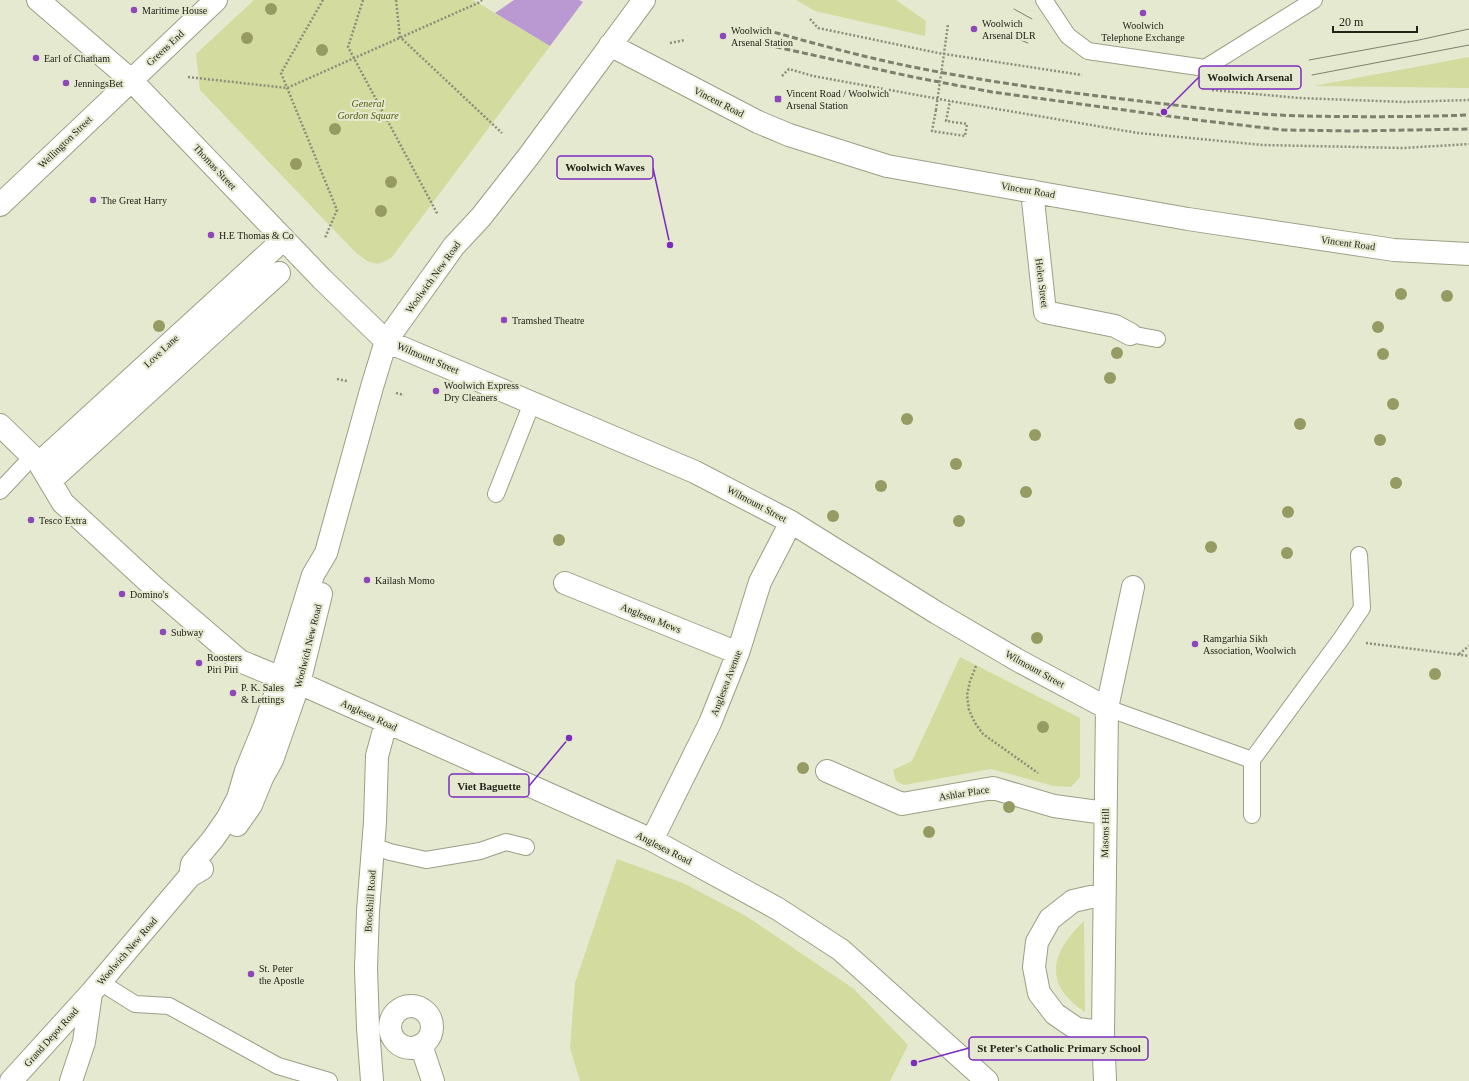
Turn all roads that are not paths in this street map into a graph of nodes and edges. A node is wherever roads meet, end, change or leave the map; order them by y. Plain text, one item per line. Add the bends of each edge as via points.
1 (38, 0) edge
2 (216, 0) edge
3 (644, 0) edge
4 (1044, 0) edge
5 (1314, 0) edge
6 (610, 45) junction
7 (131, 80) junction
8 (1032, 191) junction
9 (0, 205) edge
10 (284, 240) junction
11 (1469, 254) edge
12 (279, 273) dead end
13 (1130, 334) joint
14 (1157, 339) dead end
15 (386, 341) junction
16 (532, 403) junction
17 (0, 425) edge
18 (40, 467) junction
19 (0, 491) edge
20 (496, 494) dead end
21 (790, 522) junction
22 (1359, 556) dead end
23 (565, 582) dead end
24 (1133, 588) dead end
25 (738, 653) junction
26 (290, 680) junction
27 (1107, 708) junction
28 (386, 723) junction
29 (1252, 760) junction
30 (828, 771) dead end
31 (1105, 813) junction
32 (1252, 816) dead end
33 (652, 840) junction
34 (373, 846) junction
35 (526, 847) dead end
36 (1104, 894) junction
37 (96, 987) junction
38 (390, 1027) junction
39 (368, 1028) junction
40 (1103, 1032) junction
41 (421, 1045) junction
42 (11, 1081) edge
43 (71, 1081) edge
44 (329, 1081) edge
45 (372, 1081) edge
46 (433, 1081) edge
47 (987, 1081) edge
48 (1105, 1081) edge

1 - 7 street, Thomas Street
2 - 7 street, Greens End
3 - 6 street, Woolwich New Road
4 - 5 lane via 1068,36 1088,50 1205,68
6 - 8 street, Vincent Road via 758,122 789,134 887,166
6 - 15 street, Woolwich New Road via 482,218 454,246
7 - 9 street, Wellington Street
7 - 10 street, Thomas Street
8 - 11 street, Vincent Road via 1188,219 1394,250
8 - 13 street, Helen Street via 1045,312 1115,326
10 - 15 street, Thomas Street
10 - 18 street, Love Lane
12 - 18 street
13 - 14 lane
15 - 16 street, Wilmount Street
15 - 26 street, Woolwich New Road via 326,553 327,572
16 - 20 lane
16 - 21 street, Wilmount Street via 695,472
17 - 18 street
18 - 19 lane, Love Lane
18 - 26 street via 63,503 155,588 240,661
21 - 25 street, Anglesea Avenue via 760,582
21 - 27 street, Wilmount Street via 986,642
22 - 29 lane via 1362,608
23 - 25 street, Anglesea Mews
24 - 27 street, Masons Hill
25 - 33 street, Anglesea Avenue via 710,723
26 - 28 street, Anglesea Road
26 - 37 street, Woolwich New Road via 272,760 251,805 213,839 192,864 190,876
27 - 29 lane
27 - 31 street, Masons Hill
28 - 33 street, Anglesea Road
28 - 34 street, Brookhill Road via 377,756
29 - 32 lane
30 - 31 street, Ashlar Place via 902,804 993,788 1054,806
31 - 36 street, Masons Hill
33 - 47 street, Anglesea Road via 778,909 841,950
34 - 35 lane via 426,860 480,851 506,842
34 - 39 street, Brookhill Road via 366,961
36 - 40 street, Masons Hill
36 - 40 street via 1073,901 1050,919 1037,942 1034,967 1039,993 1055,1014 1077,1029
37 - 42 street, Grand Depot Road
37 - 43 street, Woolwich New Road via 84,1042
37 - 44 lane via 135,1004 169,1006 278,1066
38 - 39 street
38 - 41 street via 392,1035 401,1045
38 - 41 street via 395,1013 401,1009 408,1006 423,1009 428,1014 432,1028 428,1039
39 - 45 street, Brookhill Road
40 - 48 street, Masons Hill
41 - 46 street

